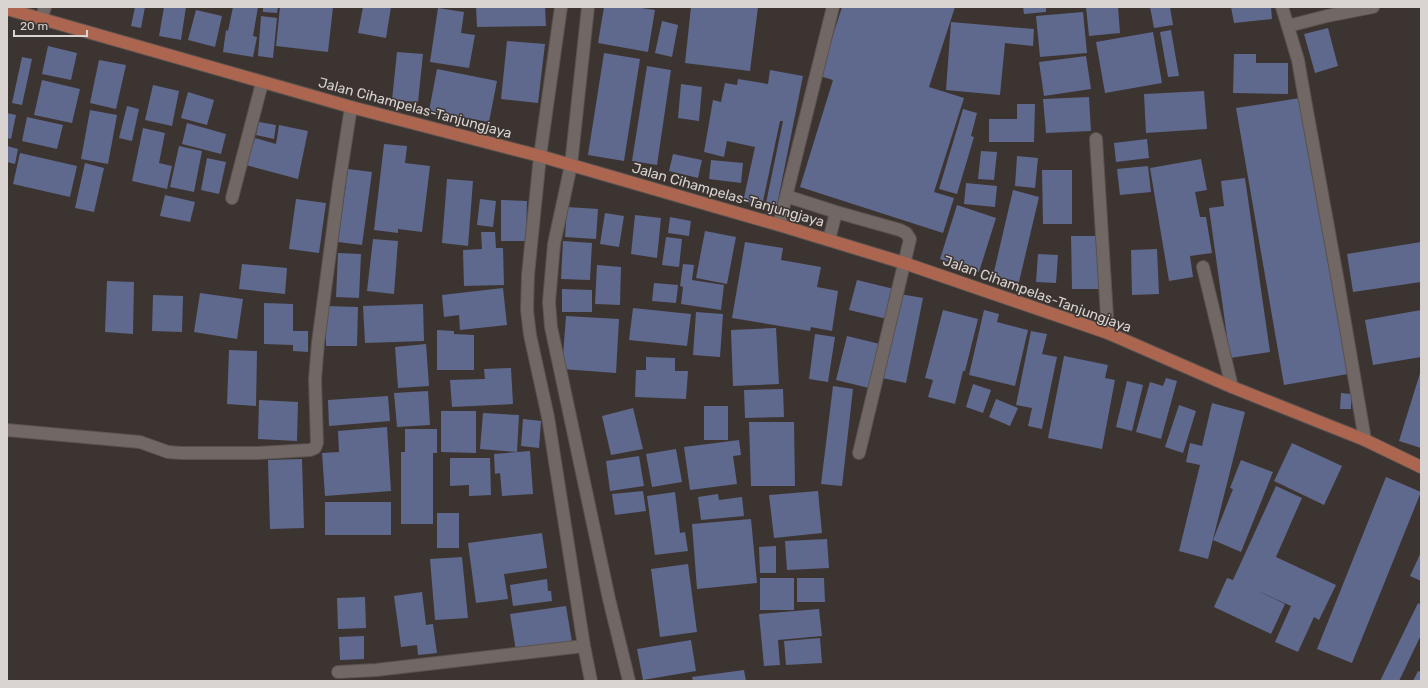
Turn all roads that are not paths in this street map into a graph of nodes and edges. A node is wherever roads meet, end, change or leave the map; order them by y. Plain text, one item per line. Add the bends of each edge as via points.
1 (45, 7) edge
2 (561, 7) edge
3 (588, 7) edge
4 (833, 7) edge
5 (1282, 7) edge
6 (1373, 7) edge
7 (7, 9) edge
8 (41, 20) junction
9 (1288, 26) junction
10 (262, 82) junction
11 (351, 107) junction
12 (1096, 139) dead end
13 (540, 156) junction
14 (571, 165) junction
15 (786, 196) junction
16 (232, 198) dead end
17 (836, 212) junction
18 (779, 225) junction
19 (829, 240) junction
20 (904, 263) junction
21 (1203, 267) dead end
22 (1108, 333) junction
23 (1232, 387) junction
24 (7, 430) edge
25 (1365, 440) junction
26 (859, 453) dead end
27 (1421, 467) edge
28 (584, 646) junction
29 (338, 672) dead end
30 (591, 681) edge
31 (629, 681) edge

1 - 8 street
2 - 13 street
3 - 14 street
4 - 15 street
5 - 9 street
6 - 9 street
7 - 8 main road, Jalan Cihampelas-Tanjungjaya
8 - 10 main road, Jalan Cihampelas-Tanjungjaya
9 - 25 street via 1298,60
10 - 11 main road, Jalan Cihampelas-Tanjungjaya
10 - 16 street
11 - 13 main road, Jalan Cihampelas-Tanjungjaya
11 - 24 street via 318,343 315,379 318,443 315,448 258,453 181,453 168,452 140,442
12 - 22 street
13 - 14 main road, Jalan Cihampelas-Tanjungjaya
13 - 28 street via 528,275 530,335 548,417
14 - 18 main road, Jalan Cihampelas-Tanjungjaya
14 - 31 street via 554,244 551,327
15 - 17 street
15 - 18 street
17 - 19 street
17 - 20 street via 906,233 910,239
18 - 19 main road, Jalan Cihampelas-Tanjungjaya
19 - 20 main road, Jalan Cihampelas-Tanjungjaya
20 - 22 main road, Jalan Cihampelas-Tanjungjaya
20 - 26 street
21 - 23 street
22 - 23 main road, Jalan Cihampelas-Tanjungjaya
23 - 25 main road, Jalan Cihampelas-Tanjungjaya
25 - 27 main road, Jalan Cihampelas-Tanjungjaya
28 - 29 street via 376,670
28 - 30 street

